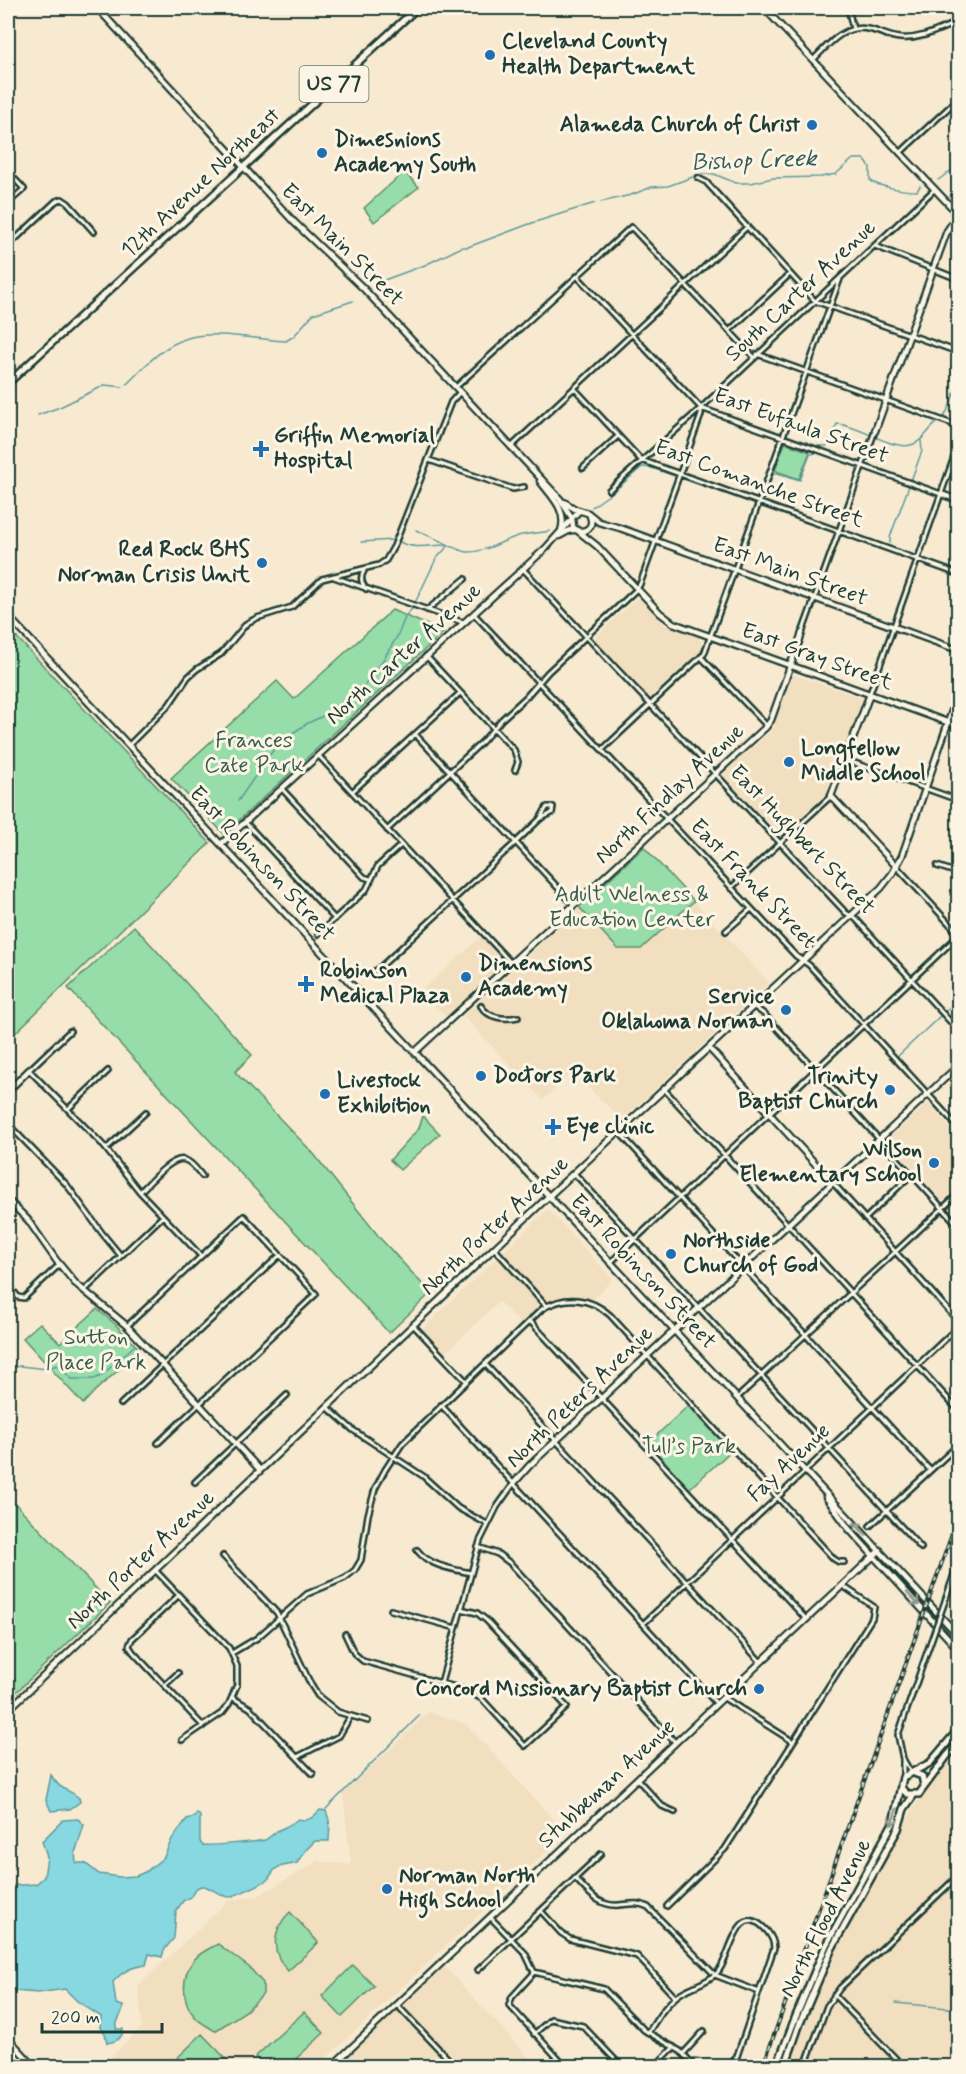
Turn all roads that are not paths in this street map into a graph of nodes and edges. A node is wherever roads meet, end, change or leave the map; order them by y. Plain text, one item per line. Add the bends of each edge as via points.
1 (417, 8) edge
2 (764, 8) edge
3 (848, 8) edge
4 (102, 13) dead end
5 (958, 21) edge
6 (853, 29) junction
7 (813, 60) junction
8 (958, 99) edge
9 (900, 153) junction
10 (243, 167) junction
11 (8, 172) edge
12 (698, 178) dead end
13 (935, 189) junction
14 (8, 203) edge
15 (958, 214) edge
16 (747, 227) junction
17 (94, 232) dead end
18 (8, 246) edge
19 (875, 246) junction
20 (933, 268) junction
21 (790, 274) junction
22 (577, 276) junction
23 (840, 279) junction
24 (958, 279) edge
25 (685, 284) junction
26 (815, 301) junction
27 (830, 307) junction
28 (729, 331) junction
29 (631, 334) junction
30 (909, 334) junction
31 (958, 352) edge
32 (755, 355) junction
33 (806, 371) junction
34 (8, 383) edge
35 (456, 387) junction
36 (574, 388) junction
37 (460, 392) junction
38 (886, 400) junction
39 (701, 408) junction
40 (958, 426) edge
41 (875, 431) joint
42 (618, 437) junction
43 (783, 437) junction
44 (958, 446) edge
45 (511, 447) junction
46 (429, 460) junction
47 (641, 460) junction
48 (525, 462) junction
49 (862, 465) junction
50 (583, 468) dead end
51 (680, 474) junction
52 (524, 487) dead end
53 (609, 490) dead end
54 (941, 494) junction
55 (560, 499) junction
56 (958, 500) edge
57 (759, 502) junction
58 (579, 511) junction
59 (590, 515) junction
60 (572, 519) junction
61 (609, 525) junction
62 (589, 528) junction
63 (577, 530) junction
64 (838, 530) junction
65 (559, 535) junction
66 (656, 541) junction
67 (597, 546) junction
68 (918, 559) junction
69 (523, 568) junction
70 (365, 570) junction
71 (735, 570) junction
72 (958, 574) edge
73 (332, 576) junction
74 (465, 579) dead end
75 (637, 589) junction
76 (368, 590) junction
77 (814, 598) junction
78 (427, 610) junction
79 (473, 613) junction
80 (8, 616) edge
81 (462, 622) junction
82 (894, 626) junction
83 (802, 633) joint
84 (586, 636) junction
85 (711, 637) junction
86 (958, 650) edge
87 (425, 656) junction
88 (701, 658) junction
89 (790, 665) junction
90 (539, 682) junction
91 (460, 693) junction
92 (870, 694) junction
93 (958, 694) edge
94 (651, 705) junction
95 (949, 722) junction
96 (767, 726) junction
97 (958, 726) edge
98 (494, 729) junction
99 (415, 734) junction
100 (129, 745) junction
101 (602, 750) junction
102 (318, 754) junction
103 (846, 760) junction
104 (515, 770) dead end
105 (449, 773) junction
106 (715, 774) junction
107 (282, 788) junction
108 (926, 788) junction
109 (353, 792) junction
110 (831, 796) junction
111 (958, 800) edge
112 (540, 819) junction
113 (667, 819) junction
114 (245, 822) junction
115 (387, 830) junction
116 (515, 843) junction
117 (221, 844) junction
118 (781, 844) junction
119 (401, 845) junction
120 (937, 866) dead end
121 (897, 867) junction
122 (958, 873) edge
123 (370, 879) junction
124 (731, 888) junction
125 (453, 901) junction
126 (574, 905) junction
127 (751, 909) junction
128 (851, 916) junction
129 (335, 919) junction
130 (726, 931) dead end
131 (318, 934) dead end
132 (958, 934) edge
133 (802, 960) junction
134 (511, 963) junction
135 (365, 975) dead end
136 (912, 979) junction
137 (481, 1006) dead end
138 (753, 1006) junction
139 (518, 1017) dead end
140 (864, 1024) junction
141 (958, 1030) edge
142 (70, 1032) dead end
143 (709, 1048) junction
144 (415, 1052) junction
145 (958, 1066) edge
146 (29, 1070) junction
147 (815, 1070) junction
148 (108, 1071) dead end
149 (664, 1089) junction
150 (8, 1091) edge
151 (928, 1094) junction
152 (68, 1109) junction
153 (146, 1112) dead end
154 (769, 1113) junction
155 (8, 1124) edge
156 (958, 1127) edge
157 (619, 1132) junction
158 (880, 1139) junction
159 (107, 1148) junction
160 (723, 1156) junction
161 (574, 1173) junction
162 (912, 1174) junction
163 (202, 1176) dead end
164 (833, 1183) junction
165 (140, 1192) junction
166 (958, 1194) edge
167 (549, 1196) junction
168 (680, 1197) junction
169 (9, 1203) edge
170 (943, 1208) junction
171 (163, 1216) junction
172 (865, 1219) junction
173 (788, 1225) junction
174 (958, 1225) edge
175 (635, 1239) junction
176 (494, 1248) junction
177 (895, 1252) junction
178 (280, 1255) junction
179 (122, 1256) junction
180 (201, 1256) junction
181 (611, 1262) junction
182 (59, 1265) junction
183 (743, 1266) junction
184 (8, 1284) edge
185 (84, 1291) junction
186 (851, 1293) junction
187 (546, 1306) junction
188 (698, 1307) junction
189 (530, 1321) junction
190 (958, 1321) edge
191 (414, 1325) junction
192 (127, 1326) junction
193 (958, 1327) edge
194 (674, 1330) junction
195 (806, 1335) junction
196 (647, 1355) junction
197 (485, 1364) junction
198 (163, 1365) junction
199 (916, 1366) junction
200 (761, 1376) junction
201 (466, 1381) junction
202 (287, 1395) dead end
203 (601, 1398) junction
204 (737, 1399) junction
205 (121, 1404) dead end
206 (199, 1404) junction
207 (441, 1405) junction
208 (327, 1407) junction
209 (873, 1408) junction
210 (958, 1410) edge
211 (556, 1441) junction
212 (158, 1443) dead end
213 (236, 1443) junction
214 (958, 1445) edge
215 (828, 1449) junction
216 (394, 1455) junction
217 (260, 1470) junction
218 (930, 1470) junction
219 (804, 1471) junction
220 (195, 1482) dead end
221 (514, 1483) junction
222 (819, 1488) junction
223 (777, 1496) junction
224 (886, 1511) junction
225 (488, 1524) junction
226 (870, 1526) dead end
227 (732, 1539) junction
228 (478, 1547) junction
229 (921, 1548) dead end
230 (417, 1550) dead end
231 (880, 1550) junction
232 (223, 1556) dead end
233 (873, 1556) junction
234 (844, 1562) dead end
235 (958, 1563) edge
236 (155, 1569) junction
237 (471, 1573) junction
238 (687, 1582) junction
239 (843, 1586) junction
240 (179, 1595) junction
241 (461, 1609) junction
242 (391, 1610) dead end
243 (279, 1617) junction
244 (806, 1619) junction
245 (643, 1624) junction
246 (456, 1628) junction
247 (345, 1634) dead end
248 (958, 1635) edge
249 (958, 1649) edge
250 (232, 1653) junction
251 (760, 1661) junction
252 (178, 1673) dead end
253 (441, 1683) junction
254 (165, 1685) junction
255 (723, 1697) junction
256 (233, 1698) junction
257 (716, 1703) junction
258 (8, 1710) edge
259 (350, 1717) junction
260 (368, 1721) dead end
261 (202, 1726) junction
262 (958, 1730) edge
263 (182, 1740) dead end
264 (675, 1742) junction
265 (793, 1742) junction
266 (958, 1744) edge
267 (297, 1757) junction
268 (903, 1759) junction
269 (913, 1773) junction
270 (313, 1774) dead end
271 (903, 1777) junction
272 (637, 1779) junction
273 (901, 1784) junction
274 (924, 1788) junction
275 (913, 1796) junction
276 (675, 1812) dead end
277 (601, 1854) dead end
278 (958, 1876) edge
279 (575, 1878) junction
280 (667, 1906) dead end
281 (541, 1911) junction
282 (490, 1917) junction
283 (511, 1939) junction
284 (478, 1970) dead end
285 (534, 1972) junction
286 (715, 1975) junction
287 (759, 1992) junction
288 (834, 1995) junction
289 (676, 1997) junction
290 (397, 2005) junction
291 (704, 2031) dead end
292 (648, 2033) junction
293 (534, 2034) junction
294 (8, 2038) edge
295 (674, 2047) junction
296 (683, 2054) junction
297 (34, 2067) edge
298 (332, 2067) edge
299 (455, 2067) edge
300 (565, 2067) edge
301 (621, 2067) edge
302 (655, 2067) edge
303 (695, 2067) edge
304 (730, 2067) edge
305 (777, 2067) edge
306 (784, 2067) edge
307 (805, 2067) edge
308 (903, 2067) edge

1 - 10 main road, 12th Avenue Northeast / US 77
2 - 7 street
3 - 6 street
4 - 10 street, East Main Street
5 - 6 street via 911,38 891,37 867,28
6 - 7 street via 842,33
7 - 9 street
8 - 9 street
9 - 13 street
10 - 34 main road, 12th Avenue Northeast / US 77
10 - 35 street, East Main Street
11 - 14 street via 24,189
12 - 16 street
13 - 15 street
13 - 19 street, South Carter Avenue
15 - 20 street via 946,231
16 - 21 street
16 - 25 street
17 - 18 street via 62,199
19 - 20 street
19 - 23 street, South Carter Avenue
20 - 24 street
20 - 30 street
21 - 26 street
21 - 28 street
22 - 25 street via 631,227
22 - 29 street, East Eufaula Street
22 - 35 street
23 - 26 street, South Carter Avenue
23 - 27 street
25 - 28 street
25 - 29 street
26 - 27 street
26 - 32 street, South Carter Avenue
27 - 30 street
27 - 33 street
28 - 32 street
29 - 36 street
29 - 39 street, East Eufaula Street
30 - 31 street
30 - 38 street
32 - 33 street
32 - 39 street, South Carter Avenue
33 - 38 street
33 - 43 street
35 - 37 street, East Main Street
36 - 42 street, East Comanche Street
36 - 45 street
37 - 45 street, East Main Street
37 - 46 street via 451,402
38 - 40 street
38 - 41 street
39 - 43 street, East Eufaula Street
39 - 47 street, South Carter Avenue
39 - 51 street
41 - 49 street, North Findlay Avenue
42 - 47 street, East Comanche Street
42 - 50 street
43 - 49 street, East Eufaula Street
43 - 57 street
44 - 54 street
45 - 48 street, East Main Street
46 - 52 street via 513,489
46 - 70 street via 390,555
47 - 51 street, East Comanche Street
47 - 53 street, South Carter Avenue
48 - 55 street, East Main Street
48 - 65 street via 561,509
49 - 54 street, East Eufaula Street
49 - 64 street, North Findlay Avenue
51 - 57 street, East Comanche Street
51 - 66 street
54 - 56 street, East Eufaula Street
54 - 68 street
55 - 58 street, East Main Street
55 - 60 street, East Main Street
57 - 64 street, East Comanche Street
57 - 71 street
58 - 59 street
58 - 60 street
59 - 61 street, East Main Street
59 - 62 street
60 - 63 street
60 - 65 street, North Carter Avenue
61 - 62 street, East Main Street
61 - 66 street, East Main Street
62 - 63 street
62 - 67 street
63 - 65 street, North Carter Avenue
63 - 67 street
64 - 68 street, East Comanche Street
64 - 77 street, North Findlay Avenue
65 - 69 street, North Carter Avenue
66 - 71 street, East Main Street
66 - 75 street
67 - 75 street
68 - 72 street, East Comanche Street
68 - 82 street
69 - 79 street, North Carter Avenue
69 - 84 street, East Hughbert Street
70 - 73 street
70 - 76 street via 361,577
71 - 77 street, East Main Street
71 - 85 street
73 - 76 street
73 - 100 street via 315,584 292,607 243,626 221,654 188,677 169,705
74 - 78 street
75 - 84 street
75 - 85 street, East Gray Street via 664,618
76 - 78 street
77 - 82 street, East Main Street
77 - 83 street, North Findlay Avenue
78 - 81 street
79 - 81 street, North Carter Avenue
79 - 90 street, East Frank Street
80 - 100 street, East Robinson Street
81 - 87 street, North Carter Avenue
82 - 86 street, East Main Street
82 - 92 street
83 - 89 street, North Findlay Avenue
84 - 90 street
84 - 94 street, East Hughbert Street
85 - 88 street
85 - 89 street, East Gray Street
87 - 91 street
87 - 102 street, North Carter Avenue
88 - 94 street
88 - 96 street
89 - 92 street, East Gray Street
89 - 96 street, North Findlay Avenue
90 - 98 street
90 - 101 street, East Frank Street
91 - 98 street
91 - 99 street
92 - 95 street, East Gray Street
92 - 103 street
93 - 95 street, North Porter Avenue
94 - 101 street
94 - 106 street, East Hughbert Street
95 - 97 street, East Gray Street
95 - 108 street, North Porter Avenue
96 - 106 street, North Findlay Avenue
98 - 104 street via 516,752
98 - 105 street
99 - 105 street
99 - 109 street
100 - 117 street, East Robinson Street
101 - 113 street, East Frank Street
102 - 107 street, North Carter Avenue
102 - 109 street
103 - 108 street
103 - 110 street
105 - 115 street
105 - 116 street
106 - 113 street, North Findlay Avenue
106 - 118 street, East Hughbert Street
107 - 114 street, North Carter Avenue
107 - 123 street
108 - 111 street
108 - 121 street, North Porter Avenue
109 - 115 street
110 - 118 street
110 - 121 street
112 - 112 street via 547,807 553,807 552,813
112 - 116 street
113 - 124 street, East Frank Street
113 - 126 street, North Findlay Avenue
114 - 117 street, North Carter Avenue
114 - 129 street
115 - 119 street
116 - 125 street
116 - 126 street
117 - 144 street, East Robinson Street
118 - 124 street
118 - 128 street, East Hughbert Street
119 - 123 street
119 - 125 street
120 - 122 street
121 - 128 street, North Porter Avenue
121 - 132 street
123 - 129 street via 366,890
124 - 127 street, East Frank Street
125 - 134 street
125 - 135 street via 377,970
126 - 134 street, North Findlay Avenue
127 - 130 street
127 - 133 street, East Frank Street
128 - 133 street, North Porter Avenue
128 - 136 street, East Hughbert Street
129 - 131 street
132 - 136 street
133 - 138 street, North Porter Avenue
133 - 140 street, East Frank Street
134 - 144 street, North Findlay Avenue
136 - 140 street
136 - 141 street, East Hughbert Street
137 - 139 street via 495,1017
138 - 143 street, North Porter Avenue
138 - 147 street
140 - 147 street
140 - 151 street, East Frank Street
142 - 146 street
143 - 149 street, North Porter Avenue
143 - 154 street
144 - 167 street, East Robinson Street
145 - 151 street, North Peters Avenue
146 - 150 street
146 - 152 street
147 - 154 street
147 - 158 street
148 - 152 street
149 - 157 street, North Porter Avenue
149 - 160 street
151 - 156 street, East Frank Street
151 - 158 street, North Peters Avenue
152 - 159 street
153 - 159 street
154 - 160 street
154 - 164 street
155 - 179 street via 67,1185
157 - 161 street, North Porter Avenue
157 - 168 street
158 - 162 street
158 - 164 street, North Peters Avenue
159 - 165 street
160 - 168 street
160 - 173 street
161 - 167 street, North Porter Avenue
161 - 175 street
162 - 170 street
162 - 172 street
163 - 165 street via 188,1161 178,1159
164 - 172 street
164 - 173 street, North Peters Avenue
165 - 171 street
166 - 170 street
167 - 176 street, North Porter Avenue
167 - 181 street, East Robinson Street
168 - 175 street
168 - 183 street
169 - 182 street via 36,1231
170 - 174 street
170 - 177 street
171 - 179 street
171 - 180 street
172 - 177 street
173 - 183 street, North Peters Avenue
173 - 186 street
175 - 181 street
175 - 188 street
176 - 187 street
176 - 191 street, North Porter Avenue
177 - 186 street
177 - 190 street
178 - 180 street via 244,1216
178 - 198 street
178 - 206 street via 316,1294
179 - 185 street
180 - 192 street
181 - 194 street, East Robinson Street
182 - 184 street via 24,1298 18,1297
182 - 185 street
183 - 188 street, North Peters Avenue
183 - 195 street
185 - 192 street
186 - 195 street
186 - 199 street
187 - 189 street
187 - 196 street via 568,1299 596,1305
188 - 194 street, North Peters Avenue
188 - 200 street
189 - 197 street
189 - 203 street
191 - 201 street
191 - 208 street, North Porter Avenue
192 - 198 street
193 - 199 street, Fay Avenue
194 - 196 street, North Peters Avenue
194 - 204 street, East Robinson Street
195 - 200 street
195 - 209 street
196 - 203 street, North Peters Avenue
196 - 223 street
197 - 201 street
197 - 211 street
198 - 205 street
198 - 206 street
199 - 209 street, Fay Avenue
199 - 210 street
200 - 204 street
200 - 215 street
201 - 207 street
202 - 213 street
203 - 211 street, North Peters Avenue
203 - 227 street
204 - 219 street, East Robinson Street
206 - 212 street
206 - 213 street
207 - 216 street
207 - 221 street
208 - 216 street via 348,1427
208 - 217 street, North Porter Avenue
209 - 215 street, Fay Avenue
209 - 218 street
211 - 221 street, North Peters Avenue
211 - 238 street
213 - 217 street
213 - 220 street
214 - 218 street
215 - 219 street, Fay Avenue
215 - 224 street
216 - 225 street via 465,1513
216 - 243 street via 372,1497 358,1567 350,1575 307,1594
217 - 236 street, North Porter Avenue
218 - 224 street
219 - 222 street, East Robinson Street
219 - 223 street, Fay Avenue
221 - 225 street, North Peters Avenue
221 - 245 street
231 -> 222 street
222 - 233 street
223 - 227 street, Fay Avenue
223 - 234 street via 834,1559
224 - 226 street
224 - 229 street
225 - 228 street, North Peters Avenue
227 - 238 street, Fay Avenue
227 - 244 street
228 - 237 street, North Peters Avenue
228 - 264 street via 510,1563
230 - 237 street via 429,1562
231 - 233 street, Stubbeman Avenue
231 - 248 street
232 - 243 street
233 - 239 street, Stubbeman Avenue
233 -> 249 street
235 - 268 street, bridge via 897,1735
236 - 240 street
236 - 258 street, North Porter Avenue
237 - 241 street, North Peters Avenue
238 - 245 street, Fay Avenue
238 - 251 street
239 - 244 street, Stubbeman Avenue
239 - 265 street via 870,1603 873,1615
240 - 250 street
240 - 254 street via 129,1646
241 - 246 street, North Peters Avenue
241 - 253 street via 486,1620 567,1707 525,1746 479,1697
242 - 246 street
243 - 250 street via 257,1638
243 - 259 street via 315,1691 327,1705
244 - 251 street, Stubbeman Avenue
245 - 257 street
246 - 253 street, North Peters Avenue
247 - 253 street via 354,1653 363,1661
250 - 256 street via 238,1678
251 - 255 street, Stubbeman Avenue
252 - 254 street
254 - 261 street
255 - 257 street, Stubbeman Avenue
255 - 265 street
256 - 261 street via 222,1713
256 - 267 street via 250,1708
257 - 264 street, Stubbeman Avenue
259 - 260 street
259 - 267 street via 339,1736
261 - 263 street
262 - 269 main road via 934,1760
264 - 272 street, Stubbeman Avenue
265 - 280 street via 722,1853
266 - 274 main road
267 - 270 street
268 - 269 street
268 - 271 street
269 - 271 main road
269 - 274 main road via 922,1776
271 - 273 main road
272 - 276 street via 662,1806
272 - 282 street, Stubbeman Avenue
273 - 275 main road via 904,1792
273 -> 305 main road, North Flood Avenue via 893,1823 826,1945
274 - 275 main road
275 - 306 main road, North Flood Avenue via 832,1948
277 - 279 street
278 - 288 street
279 - 281 street
279 - 286 street via 603,1904 640,1904 651,1909
281 - 283 street
281 - 289 street via 570,1939 637,1956
282 - 283 street
282 - 290 street, Stubbeman Avenue
283 - 284 street
283 - 285 street via 528,1957
285 - 292 street via 604,1989
285 - 293 street via 509,2002
286 - 287 street
286 - 287 street via 723,1966 739,1926 758,1923 771,1935 774,1945
286 - 289 street
287 - 304 street
288 - 307 street
288 - 308 street
289 - 292 street
290 - 298 street, Stubbeman Avenue
290 - 299 street
291 - 296 street
292 - 295 street
293 - 300 street
293 - 301 street via 551,2019 581,2024
294 - 297 street
295 - 296 street
295 - 302 street
296 - 303 street

